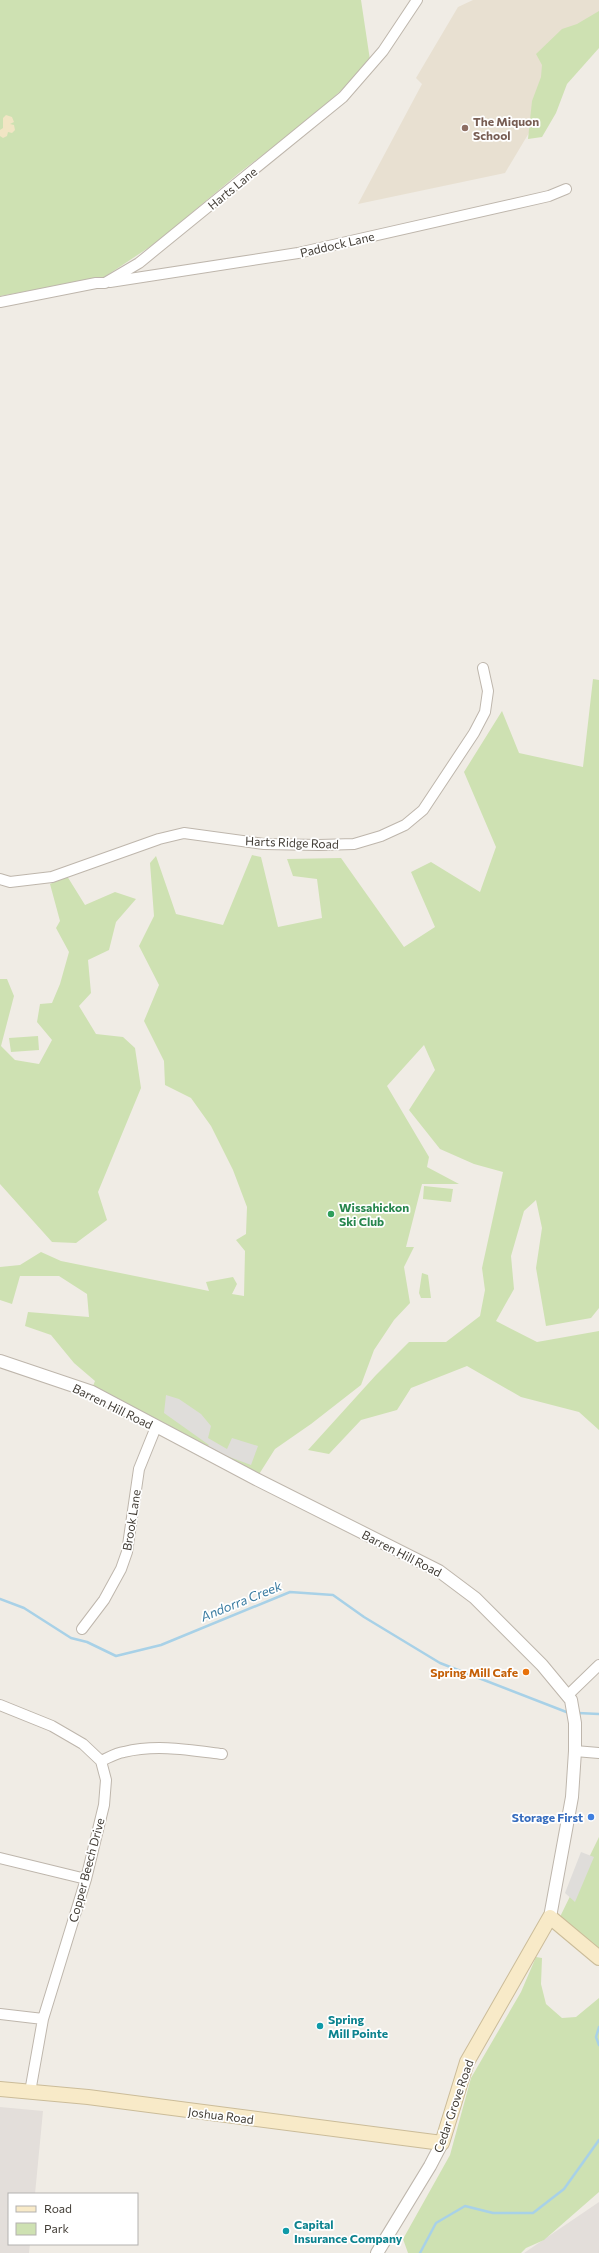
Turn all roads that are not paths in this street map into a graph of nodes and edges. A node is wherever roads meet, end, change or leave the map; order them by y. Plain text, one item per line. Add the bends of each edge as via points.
1 (417, 0) edge
2 (566, 189) dead end
3 (105, 283) junction
4 (0, 302) edge
5 (483, 668) dead end
6 (0, 879) edge
7 (0, 1361) edge
8 (156, 1427) junction
9 (82, 1629) dead end
10 (599, 1665) edge
11 (568, 1695) junction
12 (0, 1705) edge
13 (575, 1752) junction
14 (599, 1753) edge
15 (222, 1754) dead end
16 (101, 1761) junction
17 (0, 1858) edge
18 (86, 1879) junction
19 (550, 1917) junction
20 (599, 1958) edge
21 (0, 2014) edge
22 (43, 2020) junction
23 (0, 2089) edge
24 (30, 2092) junction
25 (442, 2144) junction
26 (378, 2253) edge

1 - 3 street, Harts Lane via 383,51 343,96 140,263
2 - 3 street, Paddock Lane via 549,196 298,254
3 - 4 street, Harts Lane
5 - 6 street, Harts Ridge Road via 488,691 485,712 474,733 423,810 405,825 381,836 354,844 311,845 264,844 184,833 159,839 52,877 10,882
7 - 8 street, Barren Hill Road via 84,1388
8 - 9 street, Brook Lane via 139,1469 127,1552 121,1569 104,1600
8 - 11 street, Barren Hill Road via 446,1576 475,1598 502,1624 552,1674
10 - 11 street
11 - 13 street, Barren Hill Road via 573,1704
12 - 16 street via 52,1726 83,1744
13 - 14 street
13 - 19 street, Barren Hill Road via 572,1797
15 - 16 street via 175,1748 146,1749 123,1752
16 - 18 street, Copper Beech Drive via 106,1780 104,1806
17 - 18 street
18 - 22 street, Copper Beech Drive
19 - 20 main road
19 - 25 main road, Cedar Grove Road via 467,2062
21 - 22 street
22 - 24 street, Copper Beech Drive
23 - 24 main road, Joshua Road
24 - 25 main road, Joshua Road via 88,2097
25 - 26 street, Cedar Grove Road

